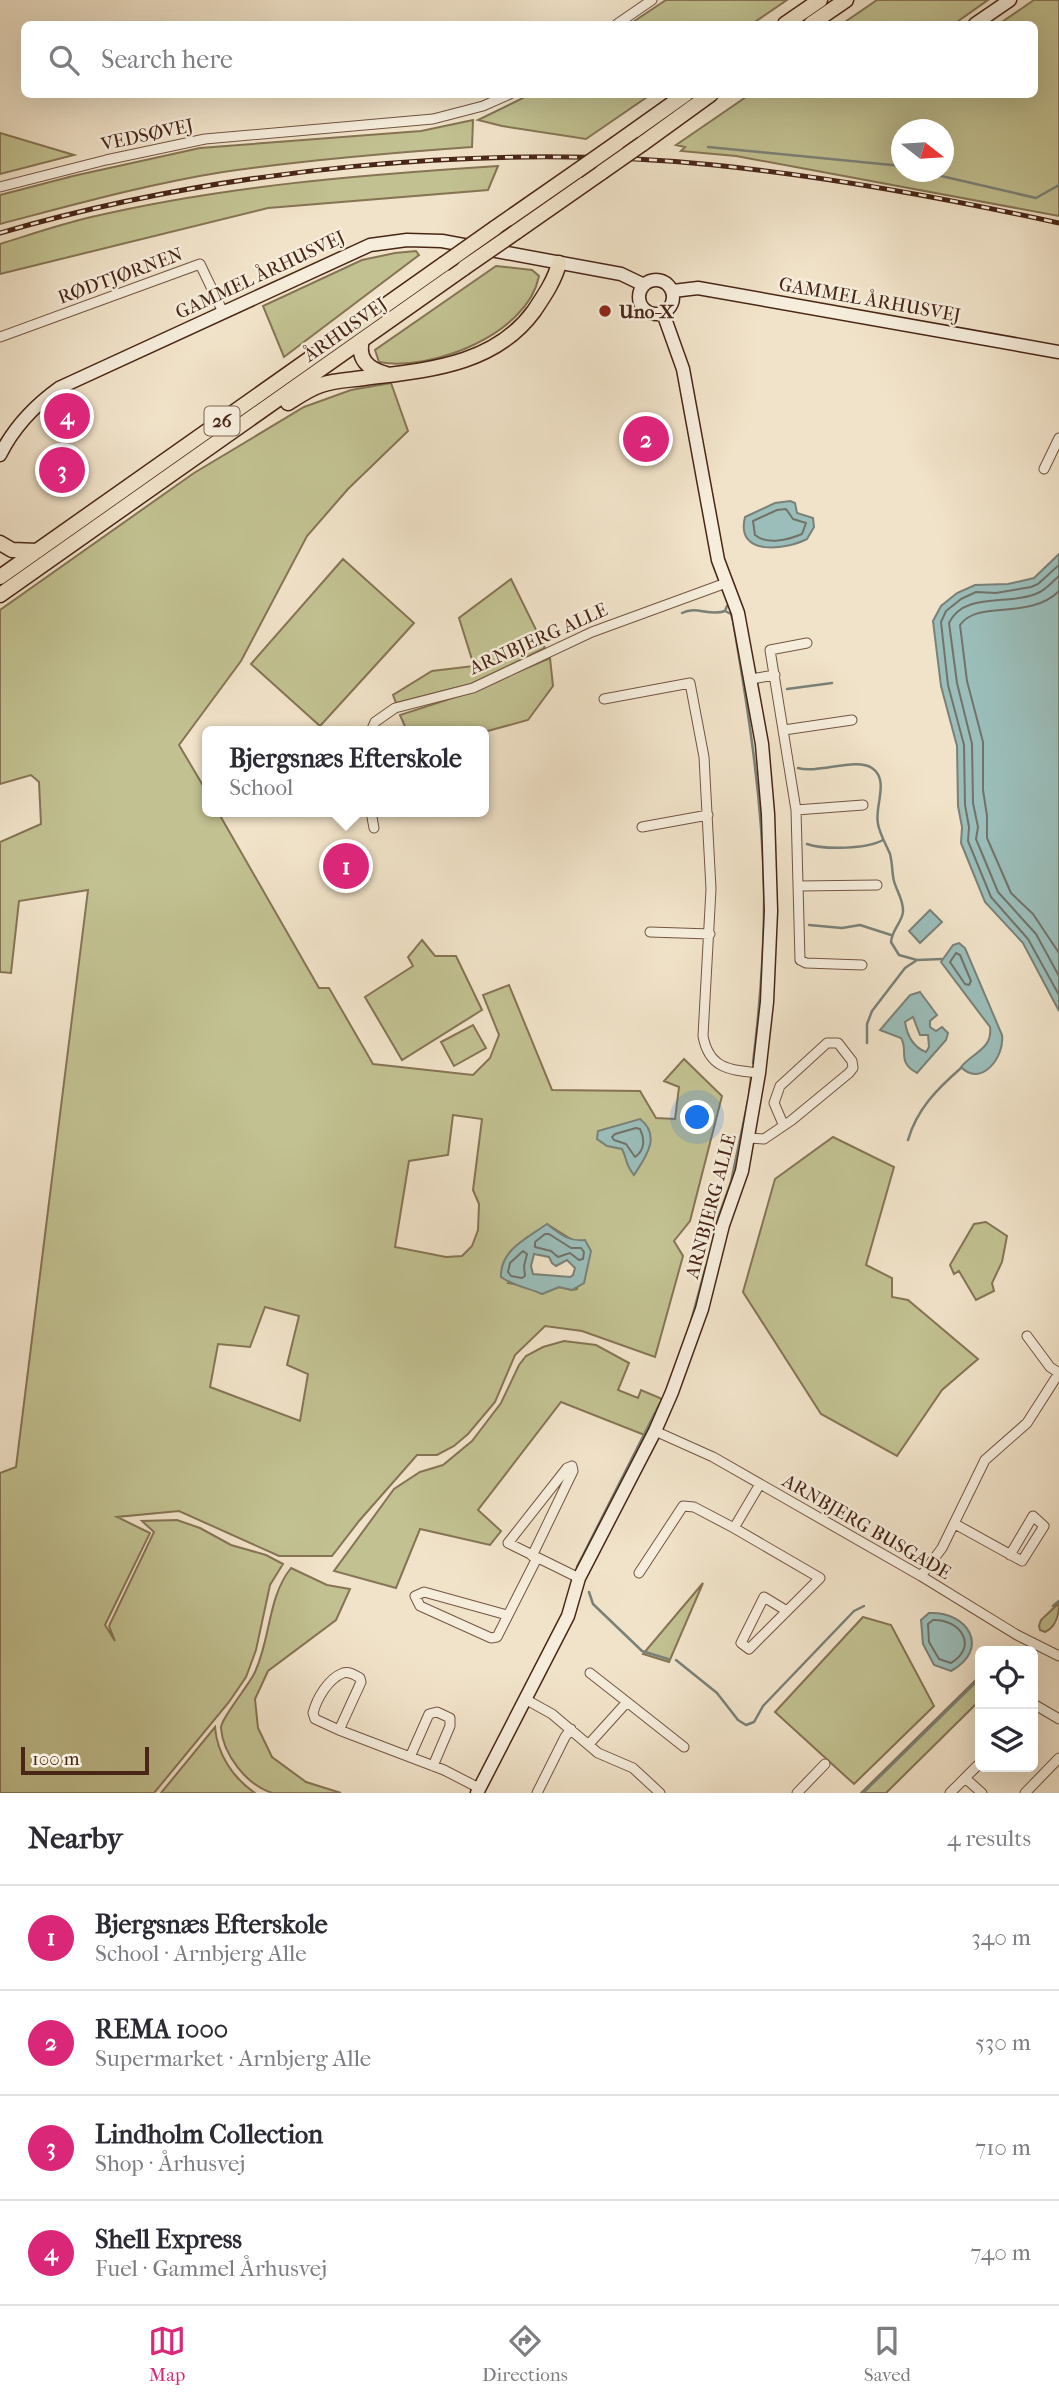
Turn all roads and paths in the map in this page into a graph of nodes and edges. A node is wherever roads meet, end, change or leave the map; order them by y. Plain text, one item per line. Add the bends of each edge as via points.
1 (652, 0) edge
2 (820, 0) edge
3 (846, 0) edge
4 (1010, 0) edge
5 (621, 21) edge
6 (789, 21) edge
7 (816, 21) edge
8 (979, 21) edge
9 (501, 98) edge
10 (680, 98) edge
11 (705, 98) edge
12 (0, 187) edge
13 (559, 263) junction
14 (644, 285) junction
15 (673, 291) junction
16 (223, 313) junction
17 (663, 313) junction
18 (0, 337) edge
19 (362, 340) junction
20 (1059, 352) edge
21 (388, 374) junction
22 (1059, 438) edge
23 (2, 446) edge
24 (1051, 455) junction
25 (191, 461) junction
26 (1059, 465) edge
27 (1044, 469) dead end
28 (0, 543) edge
29 (37, 551) junction
30 (0, 577) edge
31 (726, 583) junction
32 (0, 595) edge
33 (807, 643) dead end
34 (775, 675) junction
35 (751, 679) junction
36 (604, 699) dead end
37 (852, 720) dead end
38 (373, 726) edge
39 (784, 730) junction
40 (863, 805) dead end
41 (796, 810) junction
42 (708, 815) junction
43 (372, 817) edge
44 (642, 827) dead end
45 (374, 828) dead end
46 (877, 885) dead end
47 (799, 886) junction
48 (650, 932) dead end
49 (710, 934) junction
50 (862, 965) dead end
51 (759, 1073) junction
52 (783, 1125) junction
53 (749, 1138) junction
54 (1027, 1336) dead end
55 (1059, 1373) edge
56 (655, 1431) junction
57 (760, 1484) junction
58 (955, 1524) junction
59 (734, 1528) junction
60 (1010, 1555) junction
61 (535, 1557) junction
62 (639, 1573) dead end
63 (921, 1576) junction
64 (579, 1578) junction
65 (787, 1611) junction
66 (508, 1615) junction
67 (1059, 1656) edge
68 (590, 1673) dead end
69 (525, 1699) junction
70 (627, 1702) junction
71 (1034, 1709) edge
72 (1059, 1719) edge
73 (572, 1729) junction
74 (339, 1730) junction
75 (589, 1744) junction
76 (684, 1747) dead end
77 (410, 1757) junction
78 (1059, 1758) edge
79 (825, 1764) dead end
80 (433, 1766) junction
81 (975, 1768) edge
82 (965, 1778) junction
83 (478, 1791) edge
84 (537, 1793) edge
85 (660, 1793) edge
86 (797, 1793) edge
87 (950, 1793) edge
88 (982, 1793) edge
89 (1024, 1793) edge

1 - 5 street
2 - 6 main road
3 - 7 main road
4 - 8 street
9 - 12 street, VEDSØVEJ via 433,119 205,139
10 - 29 main road, ÅRHUSVEJ / 26, bridge
11 - 19 main road, ÅRHUSVEJ / 26, bridge
13 - 14 street, GAMMEL ÅRHUSVEJ via 621,274
13 - 16 street, GAMMEL ÅRHUSVEJ via 442,241 370,245
13 - 21 main road via 542,299 502,342 456,364
14 - 15 street via 658,279
14 - 17 street via 639,294 641,304 653,314
15 - 17 street via 673,303
15 - 20 street, GAMMEL ÅRHUSVEJ via 698,288
16 - 18 street, RØDTJØRNEN via 200,264
16 - 23 street, GAMMEL ÅRHUSVEJ via 59,388 38,403
17 - 31 street, ARNBJERG ALLE via 683,369
19 - 21 main road via 360,353 366,365
19 - 25 main road, ÅRHUSVEJ / 26
21 - 25 main road via 309,390
22 - 24 street
24 - 26 street
24 - 27 street
25 - 32 main road, ÅRHUSVEJ / 26
28 - 29 main road via 12,550
29 - 30 main road, ÅRHUSVEJ / 26
31 - 35 street, ARNBJERG ALLE via 738,613
31 - 38 street, ARNBJERG ALLE via 592,632 472,688 395,708
33 - 34 street via 770,650
34 - 35 street
34 - 39 street
35 - 51 street, ARNBJERG ALLE via 762,744 771,886
36 - 42 street via 690,682 704,757
37 - 39 street
39 - 41 street
40 - 41 street
41 - 47 street
42 - 44 street
42 - 49 street
43 - 45 street
46 - 47 street
47 - 50 street via 800,960
48 - 49 street
49 - 51 street via 705,1049 726,1068
51 - 53 street, ARNBJERG ALLE
52 - 52 street via 853,1068 838,1043 827,1043 780,1086 774,1103
52 - 53 street via 764,1139
53 - 56 street, ARNBJERG ALLE via 698,1321
54 - 55 street
55 - 58 street via 1027,1423 985,1460
56 - 57 street, ARNBJERG BUSGADE
56 - 64 street, ARNBJERG ALLE
57 - 59 street
57 - 63 street, ARNBJERG BUSGADE
58 - 60 street
58 - 63 street
59 - 62 street via 683,1506
59 - 65 street via 820,1578
60 - 60 street via 1033,1516 1044,1526 1022,1561
61 - 61 street via 508,1543 572,1466 573,1471
61 - 64 street
61 - 66 street
63 - 67 street, ARNBJERG BUSGADE
64 - 69 street, ARNBJERG ALLE via 568,1616
65 - 65 street via 749,1649 741,1643 764,1597
66 - 66 street via 424,1592 415,1596 420,1606 491,1638 497,1637
68 - 70 street
69 - 73 street
69 - 83 street, ARNBJERG ALLE
70 - 75 street
70 - 76 street
71 - 72 street via 1037,1706
73 - 75 street
73 - 84 street
74 - 74 street via 315,1719 313,1713 323,1690 348,1673 361,1682
74 - 77 street
75 - 85 street via 598,1753 633,1768
77 - 80 street
77 - 80 street via 429,1714 437,1712 450,1718 450,1726
78 - 89 street
79 - 86 street
80 - 83 street
81 - 82 street
82 - 87 street
82 - 88 street

